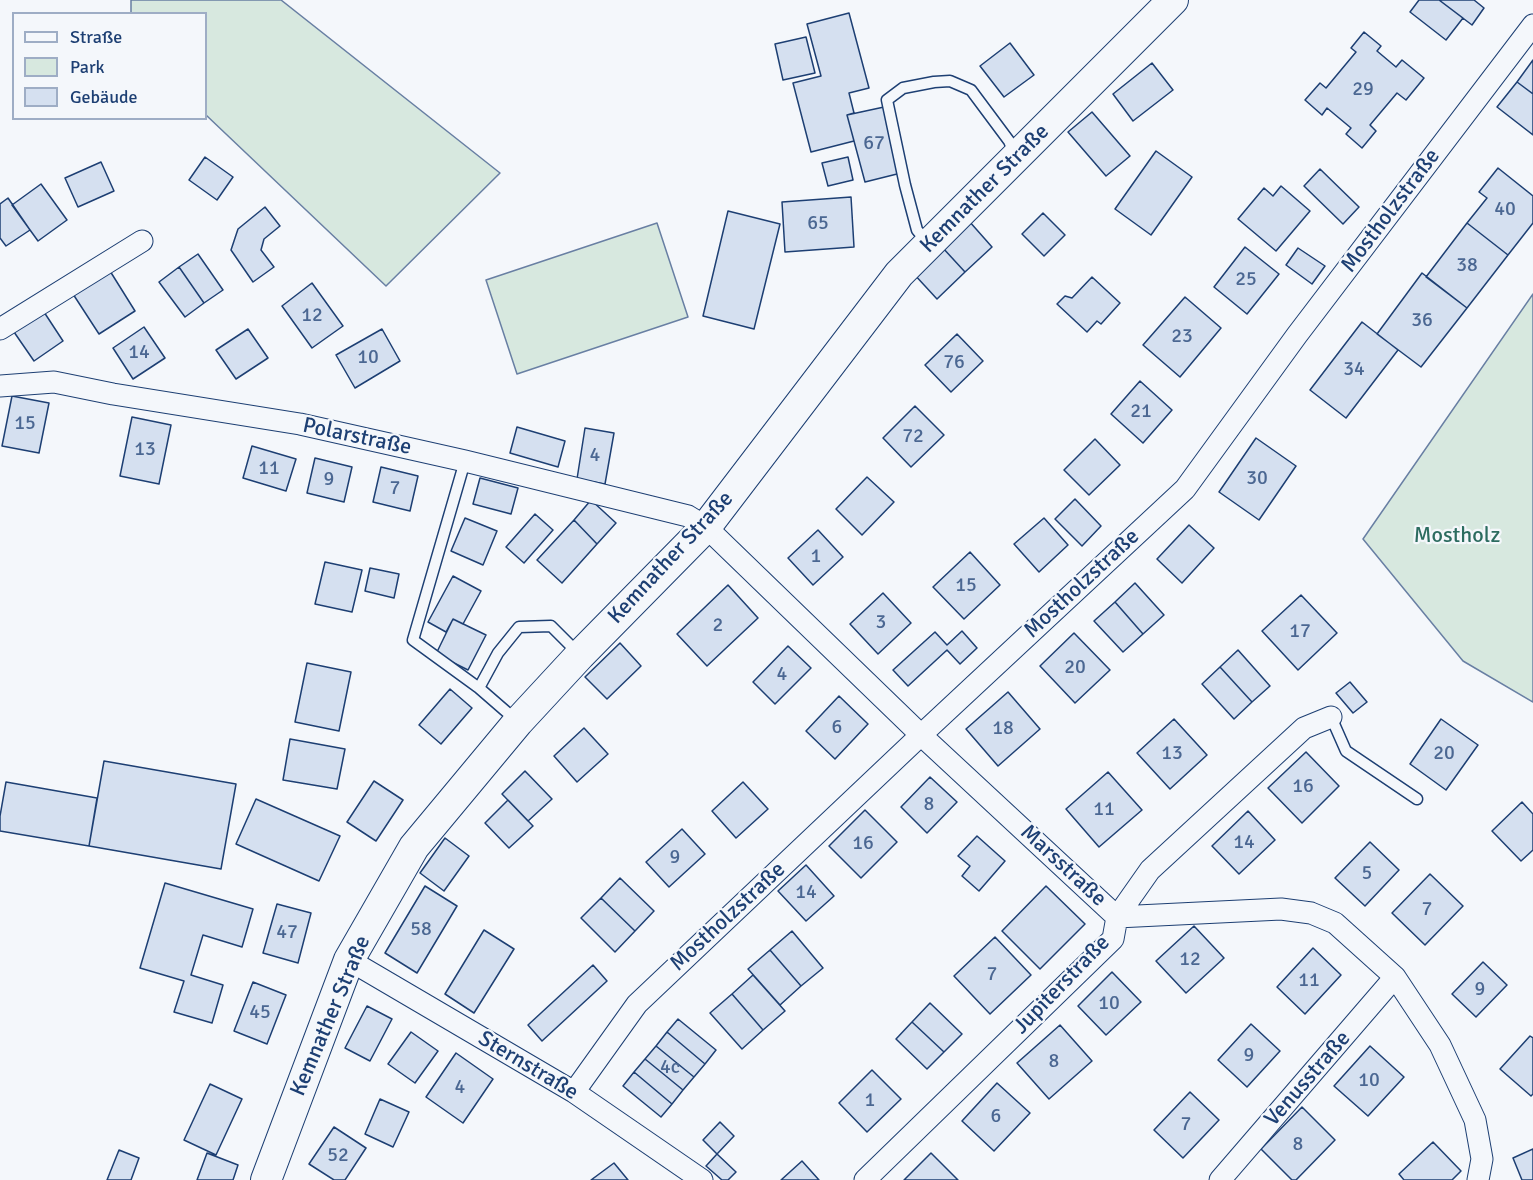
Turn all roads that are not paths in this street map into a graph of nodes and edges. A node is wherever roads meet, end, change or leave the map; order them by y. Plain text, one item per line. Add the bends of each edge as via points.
1 (1173, 0) edge
2 (1533, 25) edge
3 (1016, 158) junction
4 (142, 241) dead end
5 (929, 244) junction
6 (0, 329) edge
7 (0, 386) edge
8 (465, 461) junction
9 (706, 527) junction
10 (580, 655) junction
11 (479, 688) junction
12 (1331, 717) joint
13 (518, 722) junction
14 (921, 735) junction
15 (1417, 799) dead end
16 (1117, 917) junction
17 (349, 960) junction
18 (1395, 977) junction
19 (574, 1092) junction
20 (266, 1180) edge
21 (702, 1180) edge
22 (865, 1180) edge
23 (1221, 1180) edge
24 (1478, 1180) edge

1 - 3 main road, Kemnather Straße
2 - 14 street, Mostholzstraße via 1185,489
3 - 5 main road, Kemnather Straße
3 - 5 lane via 1009,141 970,90 950,81 903,88 887,100 918,230
4 - 6 street
5 - 9 main road, Kemnather Straße via 899,274
7 - 8 street, Polarstraße via 54,382 300,424
8 - 9 street, Polarstraße via 688,516
8 - 11 lane via 413,640
9 - 10 main road, Kemnather Straße
9 - 14 street, Marsstraße
10 - 11 lane via 551,626 519,627 498,653
10 - 13 main road, Kemnather Straße
11 - 13 lane
12 - 15 lane via 1346,751
12 - 16 street, Jupiterstraße via 1304,728 1150,870
13 - 17 main road, Kemnather Straße via 414,847
14 - 16 street, Marsstraße
14 - 19 street, Mostholzstraße via 637,1004
16 - 18 street, Marsstraße via 1281,909 1311,913 1335,923
16 - 22 street, Jupiterstraße via 1113,939
17 - 19 street, Sternstraße
17 - 20 main road, Kemnather Straße
18 - 23 street, Venusstraße
18 - 24 street, Marsstraße via 1440,1046 1475,1120 1482,1159
19 - 21 street, Sternstraße

